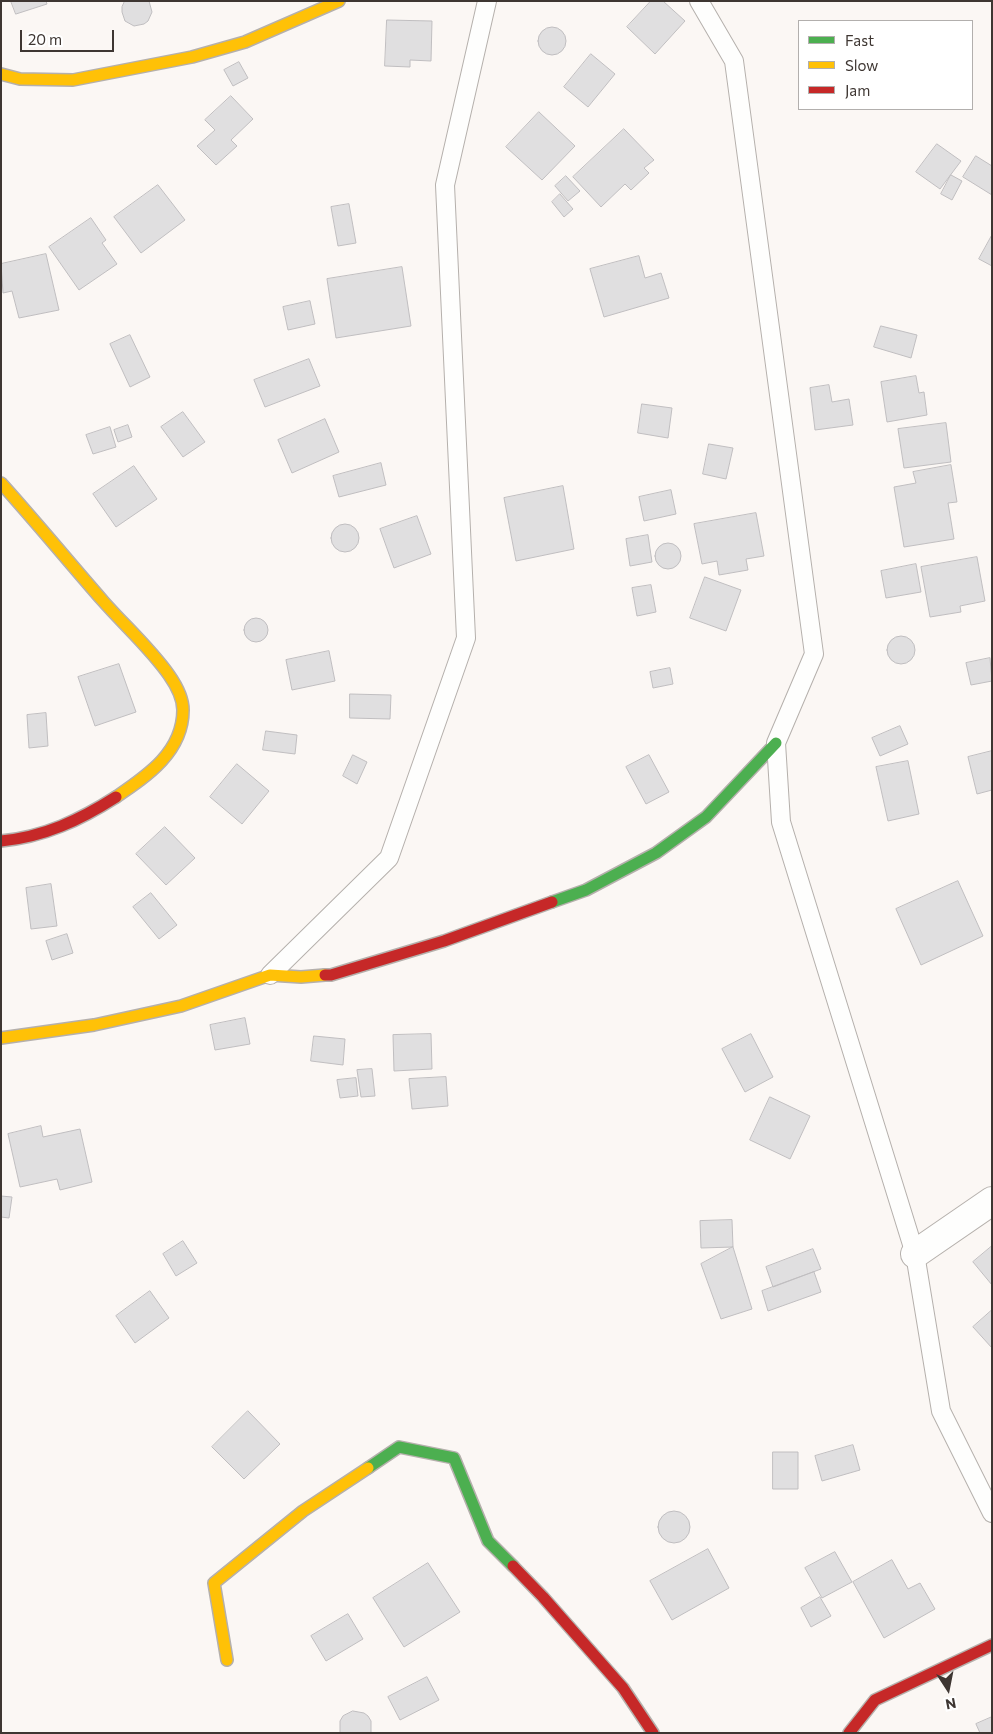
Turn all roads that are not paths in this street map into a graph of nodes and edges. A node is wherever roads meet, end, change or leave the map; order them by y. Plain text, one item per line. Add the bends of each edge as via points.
1 (339, 1) edge
2 (486, 1) edge
3 (699, 1) edge
4 (1, 74) edge
5 (1, 483) edge
6 (776, 743) junction
7 (1, 841) edge
8 (270, 975) junction
9 (1, 1038) edge
10 (992, 1201) edge
11 (915, 1254) junction
12 (992, 1512) edge
13 (992, 1645) edge
14 (227, 1660) dead end
15 (653, 1733) edge
16 (849, 1733) edge

1 - 4 street via 246,42 192,57 73,80 20,79
2 - 8 lane via 445,185 466,638 389,858
3 - 6 lane via 734,61 814,654
5 - 7 street via 172,678 182,702 182,720 172,746 159,765 141,780 88,815 51,832
6 - 8 street via 706,817 656,853 586,890 444,941 331,975
6 - 11 lane via 781,822
8 - 9 street via 181,1006 94,1025
10 - 11 street
11 - 12 lane via 941,1411
13 - 16 street via 875,1700
14 - 15 street via 214,1583 303,1511 399,1447 454,1458 488,1541 623,1688

